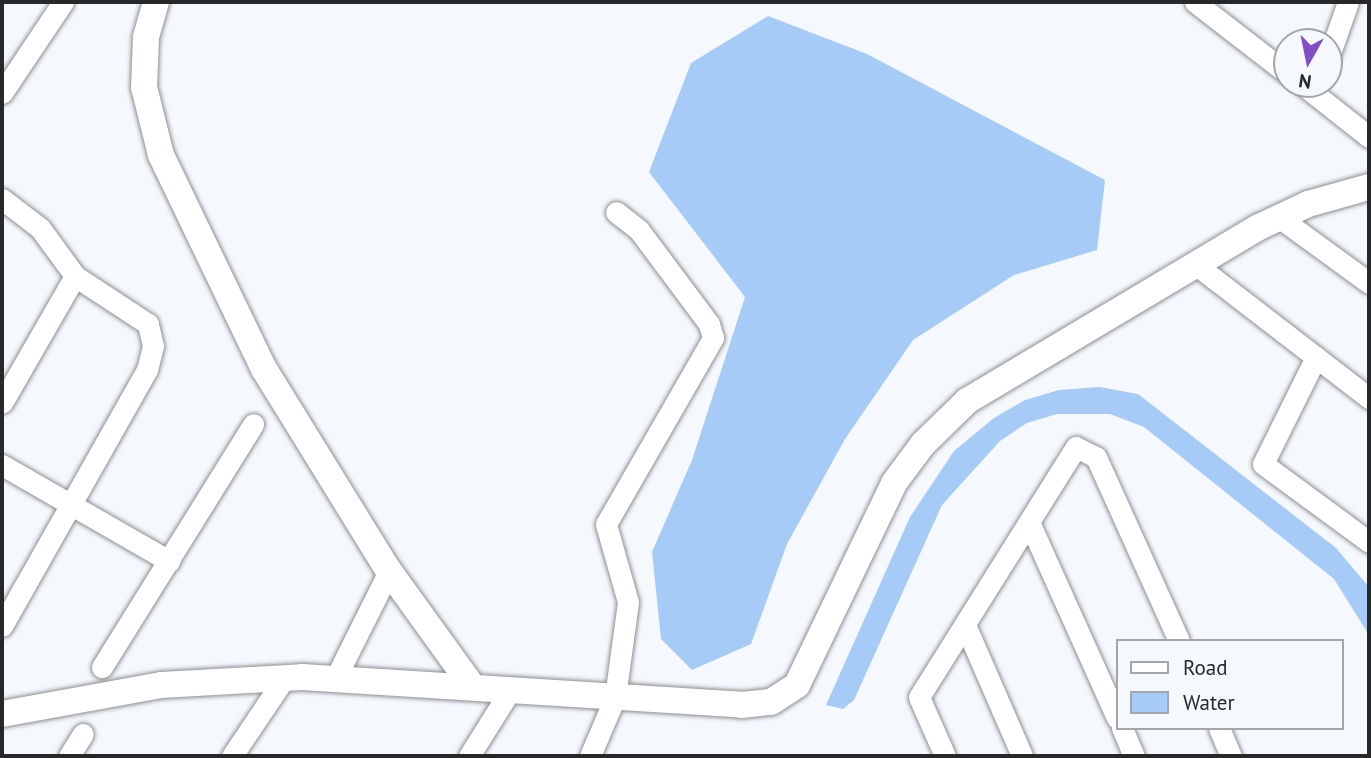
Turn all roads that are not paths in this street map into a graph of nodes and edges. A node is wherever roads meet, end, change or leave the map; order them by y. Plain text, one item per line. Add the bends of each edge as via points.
1 (63, 2) edge
2 (156, 2) edge
3 (1195, 2) edge
4 (1348, 2) edge
5 (1339, 28) edge
6 (1273, 62) edge
7 (2, 93) edge
8 (1324, 98) edge
9 (1369, 137) edge
10 (1369, 187) edge
11 (2, 199) edge
12 (616, 212) dead end
13 (1280, 218) junction
14 (1195, 264) junction
15 (75, 276) junction
16 (1369, 283) edge
17 (1316, 357) junction
18 (1369, 398) edge
19 (2, 403) edge
20 (253, 424) dead end
21 (2, 465) edge
22 (67, 505) junction
23 (1029, 522) junction
24 (1369, 542) edge
25 (169, 561) junction
26 (389, 571) junction
27 (2, 626) edge
28 (966, 626) junction
29 (1178, 639) edge
30 (102, 667) dead end
31 (285, 677) junction
32 (335, 677) junction
33 (472, 686) junction
34 (511, 689) junction
35 (615, 697) junction
36 (2, 714) edge
37 (1116, 716) edge
38 (1123, 730) edge
39 (1220, 730) edge
40 (83, 734) dead end
41 (594, 755) edge
42 (69, 756) edge
43 (232, 756) edge
44 (469, 756) edge
45 (944, 756) edge
46 (1023, 756) edge
47 (1134, 756) edge
48 (1231, 756) edge

1 - 7 street
2 - 26 street via 146,38 144,88 161,155 264,369
3 - 6 street
4 - 5 street
8 - 9 street
10 - 13 street via 1308,204
11 - 15 street via 40,228
12 - 35 street via 639,230 709,324 713,338 606,524 628,602
13 - 14 street
13 - 16 street
14 - 17 street
14 - 35 street via 992,383 944,421 908,463 882,505 797,685 789,692 751,705
15 - 19 street
15 - 22 street via 148,324 153,346 146,370
17 - 18 street
17 - 24 street via 1263,464
20 - 25 street
21 - 22 street
22 - 25 street
22 - 27 street
23 - 28 street
23 - 29 street via 1076,447 1096,457
23 - 37 street
25 - 30 street
26 - 32 street
26 - 33 street
28 - 45 street via 919,696
28 - 46 street
31 - 32 street
31 - 36 street via 116,690
31 - 43 street
32 - 33 street
33 - 34 street
34 - 35 street
34 - 44 street
35 - 41 street
38 - 47 street
39 - 48 street
40 - 42 street

